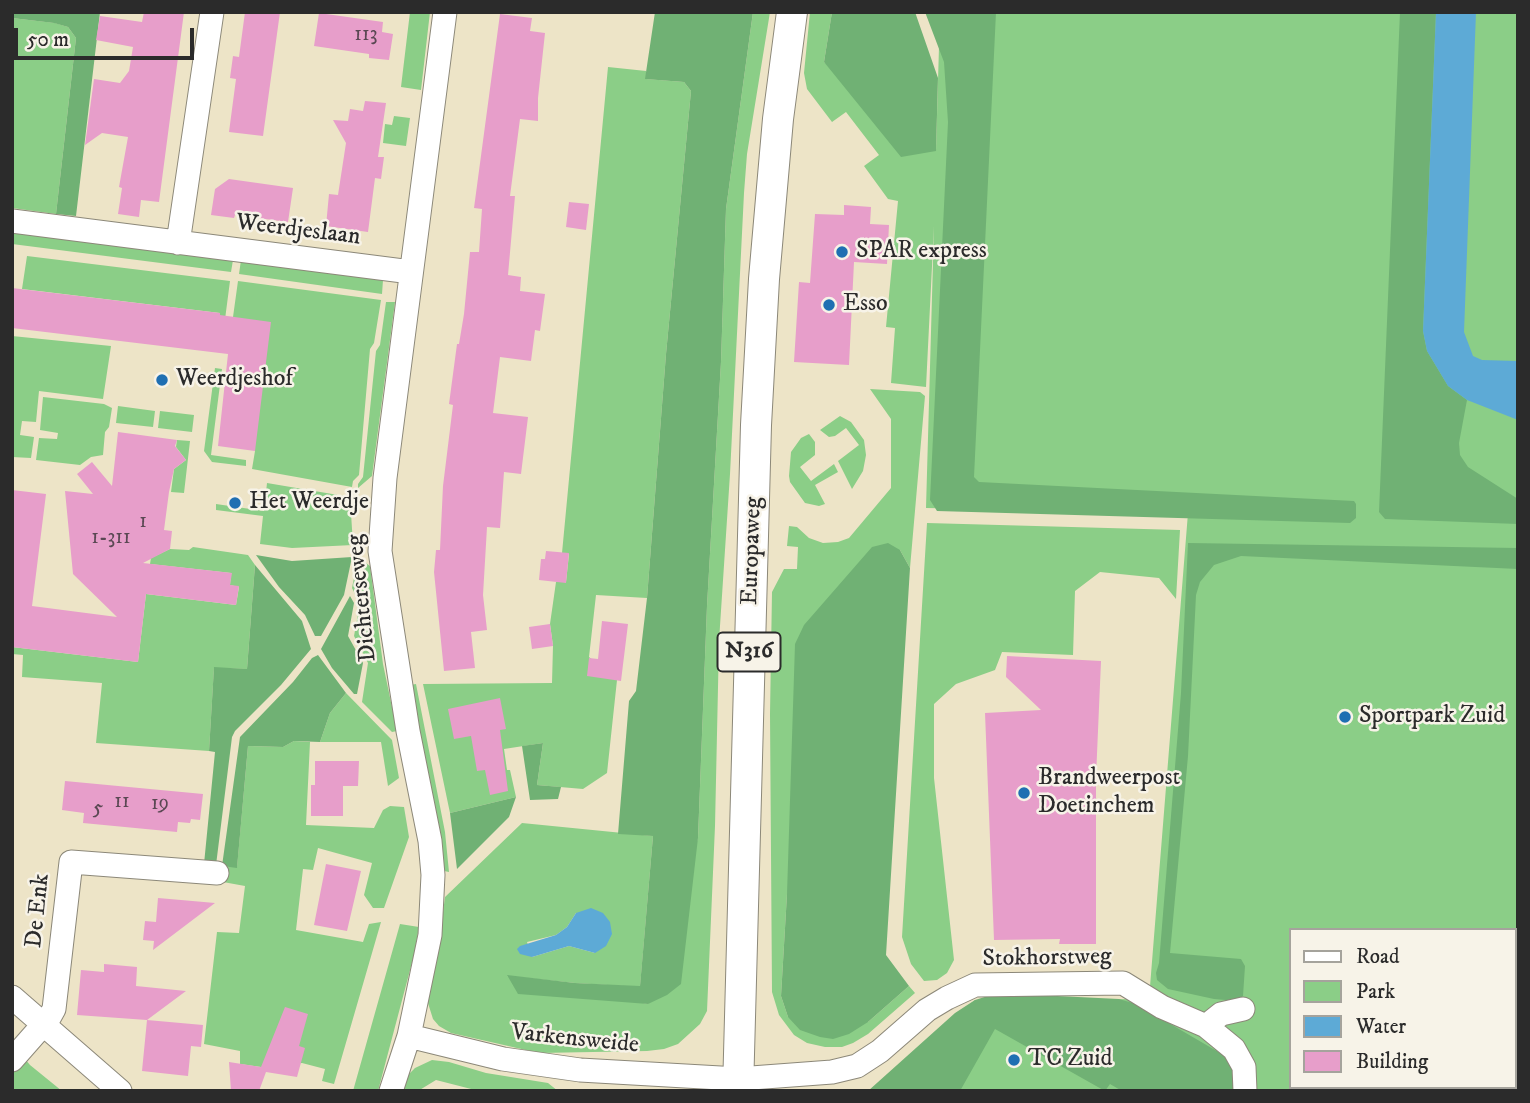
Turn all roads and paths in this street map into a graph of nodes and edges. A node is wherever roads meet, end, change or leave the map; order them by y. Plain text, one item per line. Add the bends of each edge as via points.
1 (212, 12) edge
2 (445, 12) edge
3 (792, 12) edge
4 (12, 221) edge
5 (178, 243) junction
6 (411, 272) junction
7 (217, 873) dead end
8 (12, 997) edge
9 (1243, 1009) dead end
10 (44, 1024) junction
11 (1206, 1026) junction
12 (409, 1037) junction
13 (12, 1060) edge
14 (738, 1085) edge
15 (120, 1091) edge
16 (391, 1091) edge
17 (1245, 1091) edge

1 - 5 street
2 - 6 street, Dichterseweg
3 - 14 main road, Europaweg / N316 via 767,239 756,425
4 - 5 street, Weerdjeslaan
5 - 6 street, Weerdjeslaan
6 - 12 street, Dichterseweg via 380,551 433,875 430,935
7 - 10 street, De Enk via 71,862 54,1009
8 - 10 street
9 - 11 street via 1221,1014
10 - 13 street
10 - 15 street
11 - 14 street, Stokhorstweg via 1123,983 975,985 927,1010 880,1051 850,1069
11 - 17 street, Stokhorstweg via 1234,1049 1244,1067
12 - 14 street, Varkensweide via 532,1065
12 - 16 street, Dichterseweg

